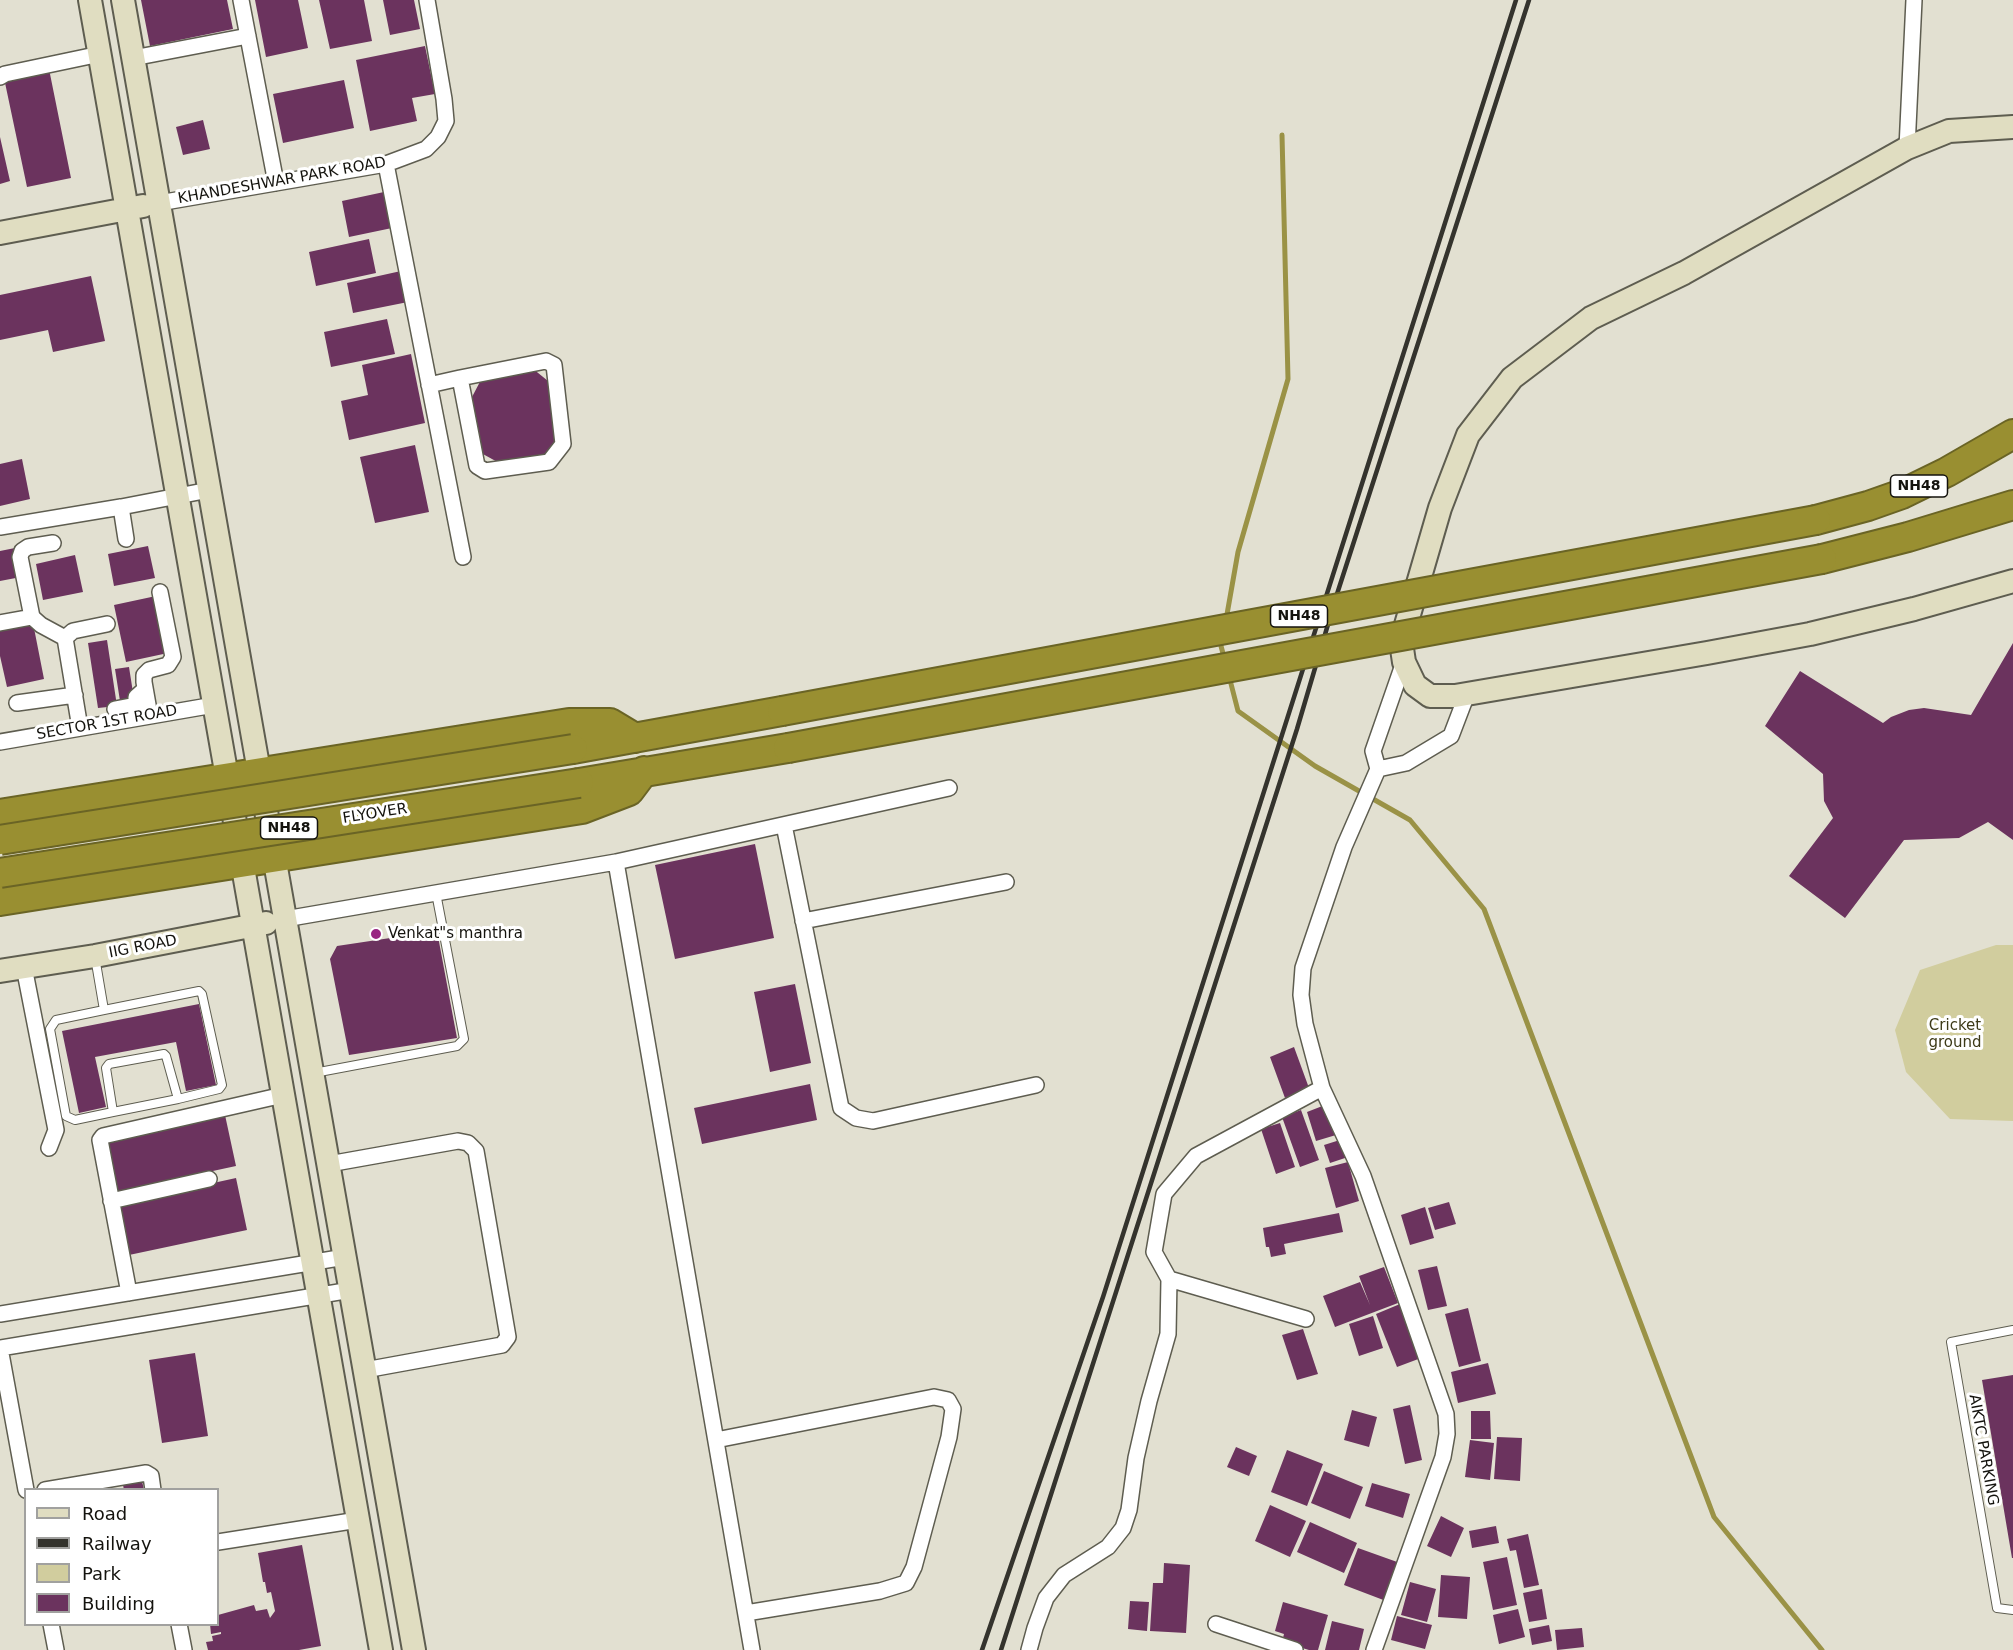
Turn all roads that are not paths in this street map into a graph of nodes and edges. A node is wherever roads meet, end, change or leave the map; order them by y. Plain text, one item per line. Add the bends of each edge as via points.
1 (90, 0) edge
2 (123, 0) edge
3 (241, 0) edge
4 (427, 0) edge
5 (1914, 0) edge
6 (248, 36) junction
7 (100, 54) junction
8 (133, 58) junction
9 (0, 76) edge
10 (2013, 127) edge
11 (1907, 148) junction
12 (386, 164) junction
13 (276, 183) junction
14 (159, 203) junction
15 (127, 209) junction
16 (0, 233) edge
17 (460, 378) junction
18 (429, 385) junction
19 (2013, 434) edge
20 (209, 490) junction
21 (177, 495) junction
22 (2013, 505) edge
23 (121, 507) junction
24 (0, 527) edge
25 (126, 539) dead end
26 (53, 543) dead end
27 (463, 557) dead end
28 (2013, 581) edge
29 (160, 592) dead end
30 (32, 616) junction
31 (0, 623) edge
32 (107, 624) dead end
33 (65, 638) junction
34 (1404, 662) junction
35 (145, 689) junction
36 (1467, 694) junction
37 (75, 695) junction
38 (17, 703) dead end
39 (214, 705) junction
40 (115, 709) dead end
41 (150, 716) junction
42 (80, 728) junction
43 (635, 738) junction
44 (0, 742) edge
45 (644, 771) junction
46 (1376, 772) junction
47 (259, 773) junction
48 (227, 778) junction
49 (949, 788) dead end
50 (0, 814) edge
51 (784, 825) junction
52 (0, 840) edge
53 (274, 857) junction
54 (616, 862) junction
55 (242, 863) junction
56 (0, 873) edge
57 (1006, 882) dead end
58 (436, 893) junction
59 (0, 901) edge
60 (285, 919) junction
61 (803, 921) junction
62 (253, 926) junction
63 (94, 956) junction
64 (24, 967) junction
65 (0, 972) edge
66 (104, 1010) junction
67 (312, 1073) junction
68 (1036, 1085) dead end
69 (1322, 1088) junction
70 (283, 1095) junction
71 (178, 1098) junction
72 (113, 1112) junction
73 (49, 1148) dead end
74 (329, 1164) junction
75 (209, 1179) dead end
76 (111, 1201) junction
77 (345, 1257) junction
78 (313, 1262) junction
79 (1169, 1279) junction
80 (351, 1290) junction
81 (129, 1293) junction
82 (319, 1295) junction
83 (0, 1314) edge
84 (1306, 1319) dead end
85 (2013, 1330) edge
86 (0, 1348) edge
87 (365, 1370) junction
88 (716, 1440) junction
89 (26, 1488) edge
90 (57, 1488) edge
91 (153, 1488) edge
92 (358, 1520) junction
93 (219, 1542) edge
94 (2013, 1610) edge
95 (746, 1613) junction
96 (1216, 1624) dead end
97 (51, 1626) edge
98 (179, 1626) edge
99 (56, 1650) edge
100 (184, 1650) edge
101 (381, 1650) edge
102 (414, 1650) edge
103 (752, 1650) edge
104 (1029, 1650) edge
105 (1295, 1650) edge
106 (1374, 1650) edge

1 - 7 main road
2 - 8 main road
3 - 6 street
4 - 12 street, KHANDESHWAR PARK ROAD via 446,121 426,149
5 - 11 street
6 - 8 street
6 - 13 street
7 - 9 street
7 - 15 main road
8 - 14 main road
10 - 11 main road via 1949,131
11 - 34 main road via 1684,273 1590,318 1512,378 1468,435 1440,508 1401,642
12 - 13 street, KHANDESHWAR PARK ROAD
12 - 18 street
13 - 14 street, KHANDESHWAR PARK ROAD
14 - 15 main road
14 - 20 main road
15 - 16 main road
15 - 21 main road
17 - 17 street via 546,361 554,365 563,444 549,462 485,471 477,466
17 - 18 street
18 - 27 street
19 - 43 highway, NH48, bridge via 1902,494 1816,520
20 - 21 street
20 - 47 main road
21 - 23 street
21 - 39 main road
22 - 45 highway, NH48, bridge via 1822,559
23 - 24 street
23 - 25 street
26 - 30 street via 28,547 20,557
28 - 36 main road via 1810,634
29 - 35 street via 173,657 168,665 144,675
30 - 31 street
30 - 33 street
32 - 33 street via 73,631
33 - 37 street
34 - 36 main road via 1415,685 1430,696
34 - 46 street via 1373,751
35 - 40 street via 136,697 136,705
35 - 41 street
36 - 46 street via 1451,736 1406,763
37 - 38 street
37 - 42 street
39 - 41 street, SECTOR 1ST ROAD
39 - 48 main road
41 - 42 street, SECTOR 1ST ROAD
42 - 44 street, SECTOR 1ST ROAD
43 - 47 highway via 610,723 569,723
43 - 52 highway, NH48, bridge
45 - 53 highway via 629,791 582,808
45 - 56 highway, FLYOVER / NH48, bridge
46 - 69 street via 1344,847 1303,968 1305,1024
47 - 48 highway
47 - 53 main road
48 - 50 highway
48 - 55 main road
49 - 51 street
51 - 54 street
51 - 61 street
53 - 55 highway
53 - 60 main road
54 - 58 street
54 - 88 street
55 - 59 highway
55 - 62 main road
57 - 61 street
58 - 60 street
58 - 67 lane via 464,1039 457,1046
60 - 62 main road, IIG ROAD
60 - 67 main road
61 - 68 street via 842,1108 856,1118 873,1121
62 - 63 main road, IIG ROAD
62 - 70 main road
63 - 64 main road, IIG ROAD
63 - 66 lane
64 - 65 main road, IIG ROAD
64 - 73 street via 56,1130
66 - 71 lane via 199,991 202,994 222,1085
66 - 72 lane via 56,1020 50,1029 66,1116 75,1120
67 - 74 main road
69 - 79 street via 1196,1156 1164,1194 1154,1252
69 - 106 street via 1363,1176 1446,1414 1443,1457
70 - 76 street via 103,1136 100,1140
70 - 78 main road
71 - 72 lane
71 - 72 lane via 164,1054 110,1064 106,1068
74 - 77 main road
74 - 87 street via 458,1141 468,1143 476,1151 478,1162 508,1337 502,1345
75 - 76 street
76 - 81 street
77 - 78 street
77 - 80 main road
78 - 81 street
78 - 82 main road
79 - 84 street
79 - 104 street via 1168,1334 1146,1413 1123,1527 1108,1547 1064,1575 1046,1598
80 - 82 street
80 - 87 main road
81 - 83 street
82 - 86 street
82 - 92 main road
85 - 94 lane, AIKTC PARKING via 1951,1342 1997,1608
86 - 89 street
87 - 102 main road
88 - 95 street
88 - 95 street via 934,1397 948,1400 953,1409 917,1556 906,1583 880,1591
90 - 91 street via 146,1473 151,1476
92 - 93 street
92 - 101 main road
95 - 103 street
96 - 105 street
97 - 99 street
98 - 100 street

